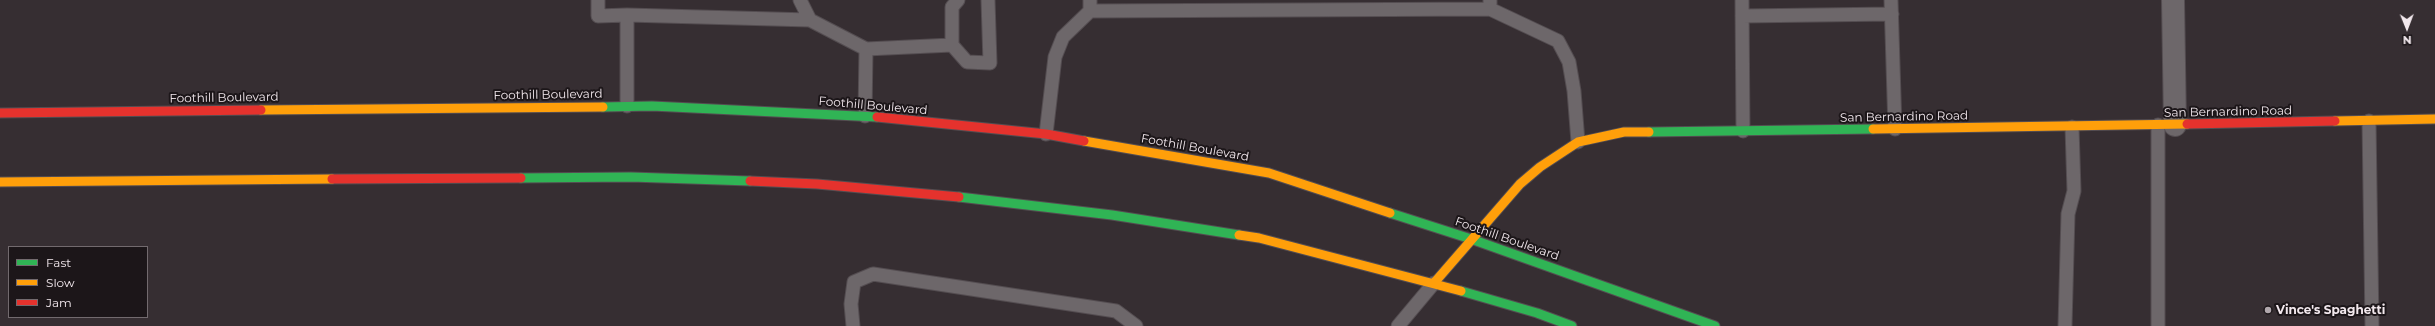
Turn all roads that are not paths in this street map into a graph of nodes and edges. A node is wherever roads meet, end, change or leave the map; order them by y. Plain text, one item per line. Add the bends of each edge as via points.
1 (598, 0) edge
2 (800, 0) edge
3 (958, 0) edge
4 (988, 0) edge
5 (1742, 0) edge
6 (1891, 0) edge
7 (2173, 0) edge
8 (1490, 4) edge
9 (1090, 6) edge
10 (1892, 14) junction
11 (627, 15) junction
12 (1742, 16) junction
13 (810, 20) junction
14 (952, 45) junction
15 (866, 49) junction
16 (627, 106) junction
17 (0, 113) edge
18 (865, 116) junction
19 (2435, 119) edge
20 (2369, 120) junction
21 (2166, 125) junction
22 (2072, 127) junction
23 (1895, 129) junction
24 (1743, 131) junction
25 (1046, 134) junction
26 (1578, 142) junction
27 (0, 182) edge
28 (1471, 239) junction
29 (1434, 283) junction
30 (853, 326) edge
31 (1136, 326) edge
32 (1398, 326) edge
33 (1572, 326) edge
34 (1715, 326) edge
35 (2065, 326) edge
36 (2158, 326) edge
37 (2372, 326) edge

1 - 11 lane via 598,16
2 - 13 lane
3 - 14 lane via 952,7
4 - 14 lane via 990,63 967,62
5 - 12 lane
6 - 10 lane
7 - 21 street
8 - 9 lane
8 - 26 lane via 1558,41 1569,62
9 - 25 lane via 1063,37 1058,50
10 - 12 lane
10 - 23 lane
11 - 13 lane
11 - 16 lane
12 - 24 lane
13 - 15 lane
14 - 15 lane
15 - 18 lane
16 - 17 main road, Foothill Boulevard
16 - 18 main road, Foothill Boulevard
18 - 25 main road, Foothill Boulevard
19 - 20 main road, San Bernardino Road
20 - 21 main road, San Bernardino Road
20 - 37 lane
21 - 22 main road, San Bernardino Road
21 - 36 lane
22 - 23 main road, San Bernardino Road
22 - 35 lane via 2074,191 2068,214
23 - 24 main road, San Bernardino Road
24 - 26 main road, San Bernardino Road via 1624,132
25 - 28 main road, Foothill Boulevard via 1269,173
26 - 28 main road, San Bernardino Road via 1540,167 1520,184
27 - 29 main road via 631,176 817,184 1104,214 1259,238
28 - 29 main road, San Bernardino Road
28 - 34 main road, Foothill Boulevard
29 - 32 lane
29 - 33 main road
30 - 31 lane via 851,304 854,282 872,274 1116,311

